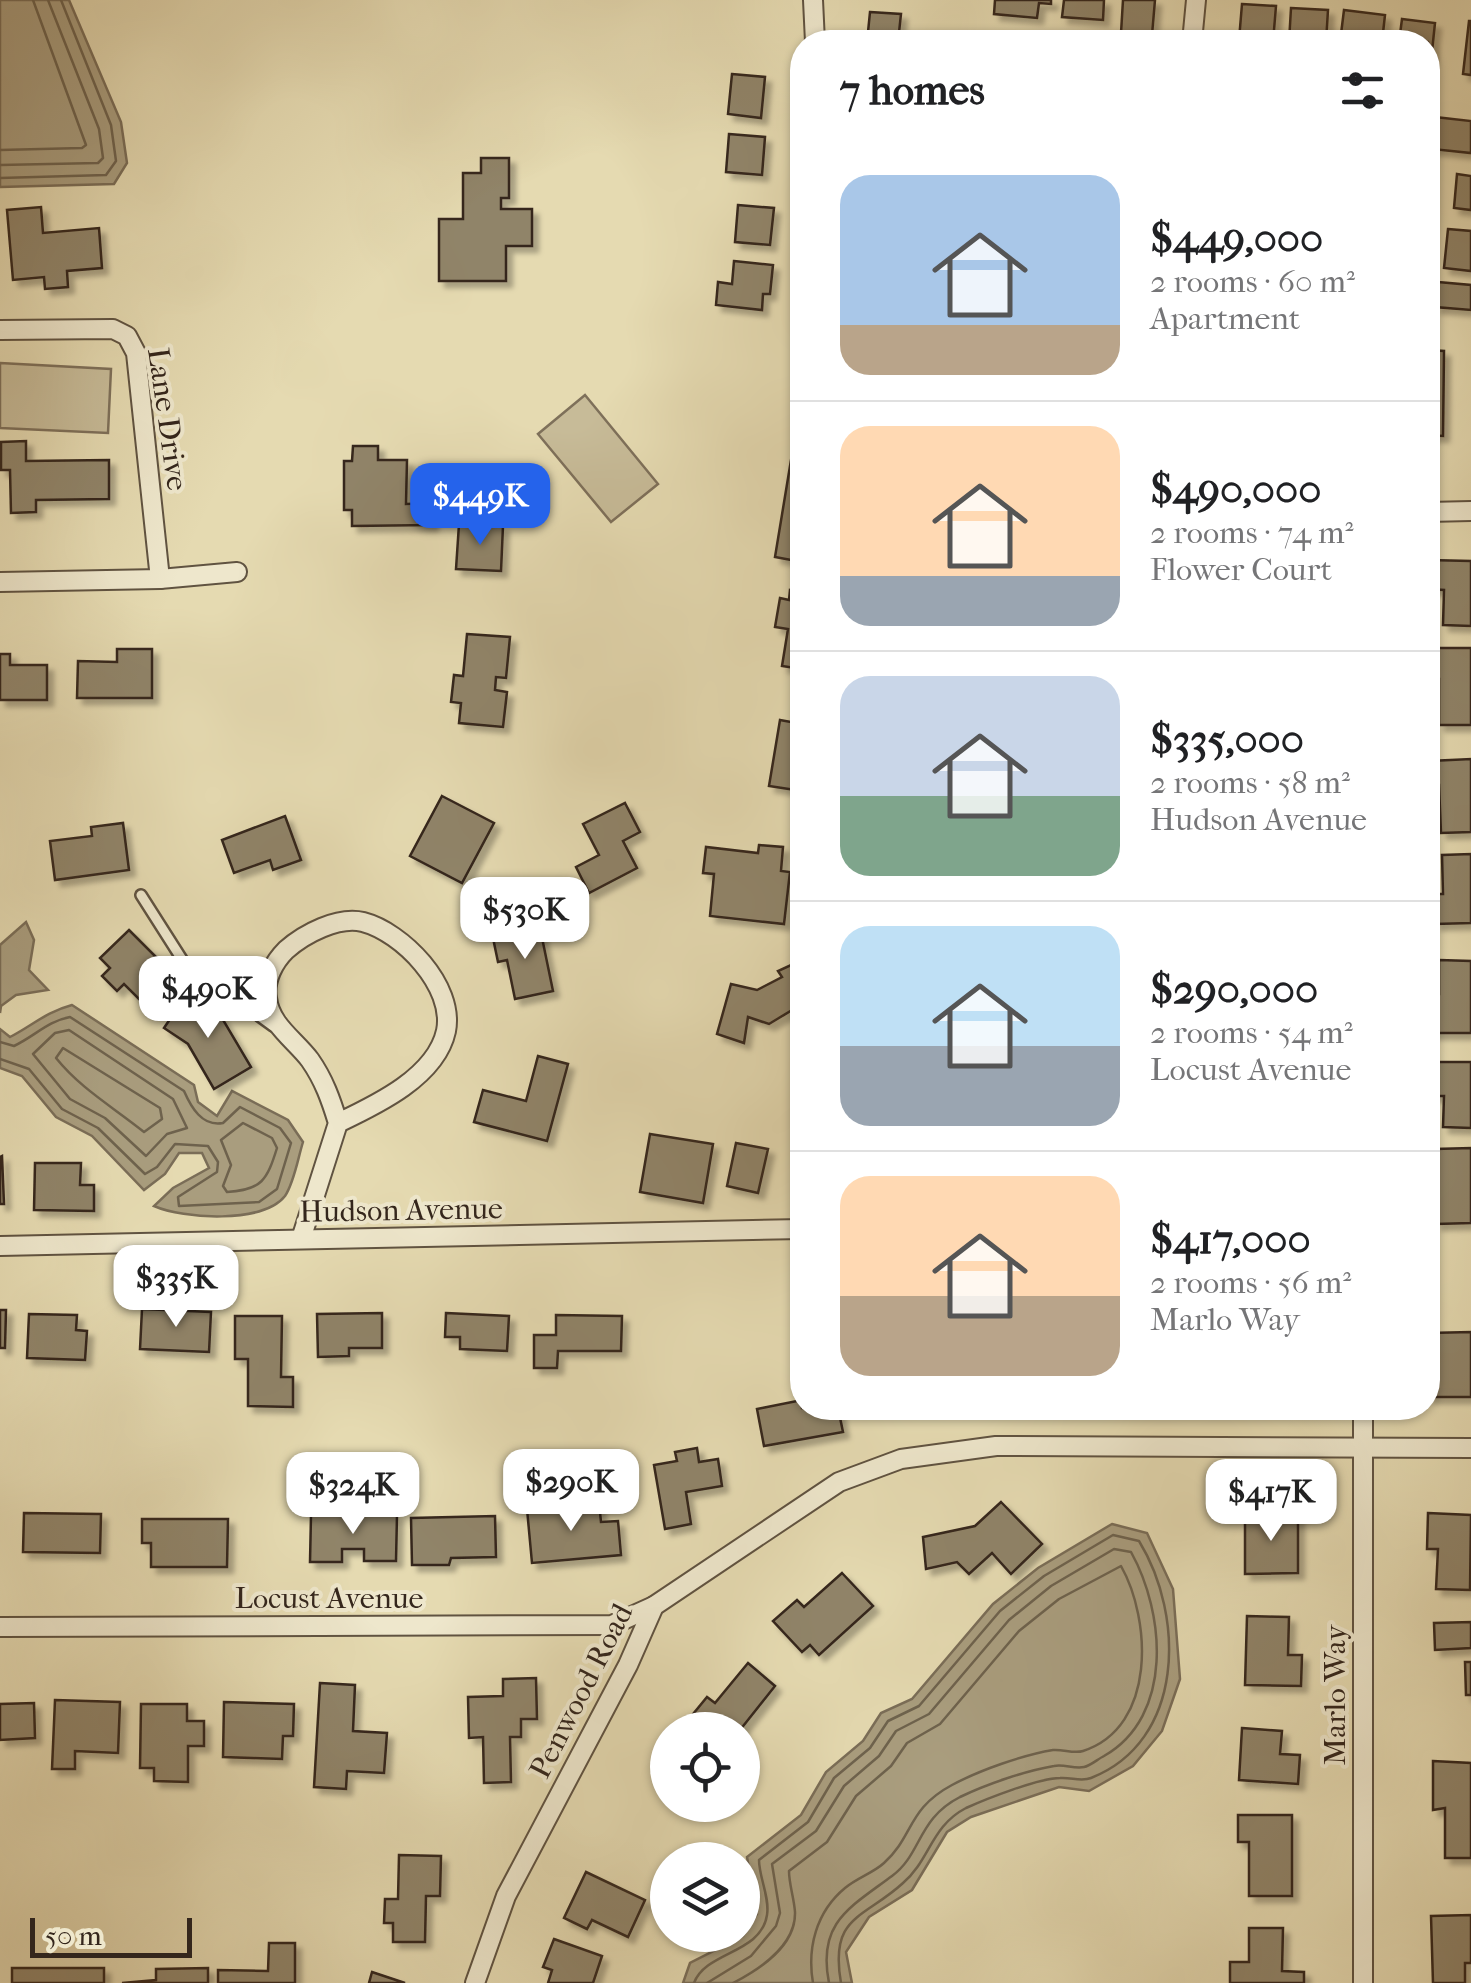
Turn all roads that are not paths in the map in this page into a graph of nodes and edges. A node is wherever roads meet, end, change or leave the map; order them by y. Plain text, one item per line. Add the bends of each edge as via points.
1 (813, 0) edge
2 (1196, 0) edge
3 (815, 30) edge
4 (1193, 30) edge
5 (0, 330) edge
6 (1471, 511) edge
7 (1440, 512) edge
8 (237, 572) dead end
9 (160, 579) junction
10 (0, 582) edge
11 (142, 895) dead end
12 (284, 1034) junction
13 (338, 1122) junction
14 (790, 1228) edge
15 (302, 1239) junction
16 (0, 1246) edge
17 (1363, 1420) edge
18 (1363, 1447) junction
19 (1471, 1448) edge
20 (654, 1606) junction
21 (0, 1626) edge
22 (475, 1983) edge
23 (1363, 1983) edge

1 - 3 street
2 - 4 street
5 - 9 street, Lane Drive via 113,329 126,336 136,352
6 - 7 street
8 - 9 street
9 - 10 street
11 - 12 lane via 182,961
12 - 13 street via 318,1073
12 - 13 street via 266,1000 269,975 296,941 331,924 360,921 394,936 422,962 441,998 446,1030 422,1072 390,1098
13 - 15 street
14 - 15 street, Hudson Avenue
15 - 16 street, Hudson Avenue
17 - 18 street, Marlo Way
18 - 19 street, Penwood Road
18 - 20 street, Penwood Road via 996,1446 901,1458 840,1482
18 - 23 street, Marlo Way
20 - 21 street, Locust Avenue via 612,1625
20 - 22 street, Penwood Road via 506,1896

